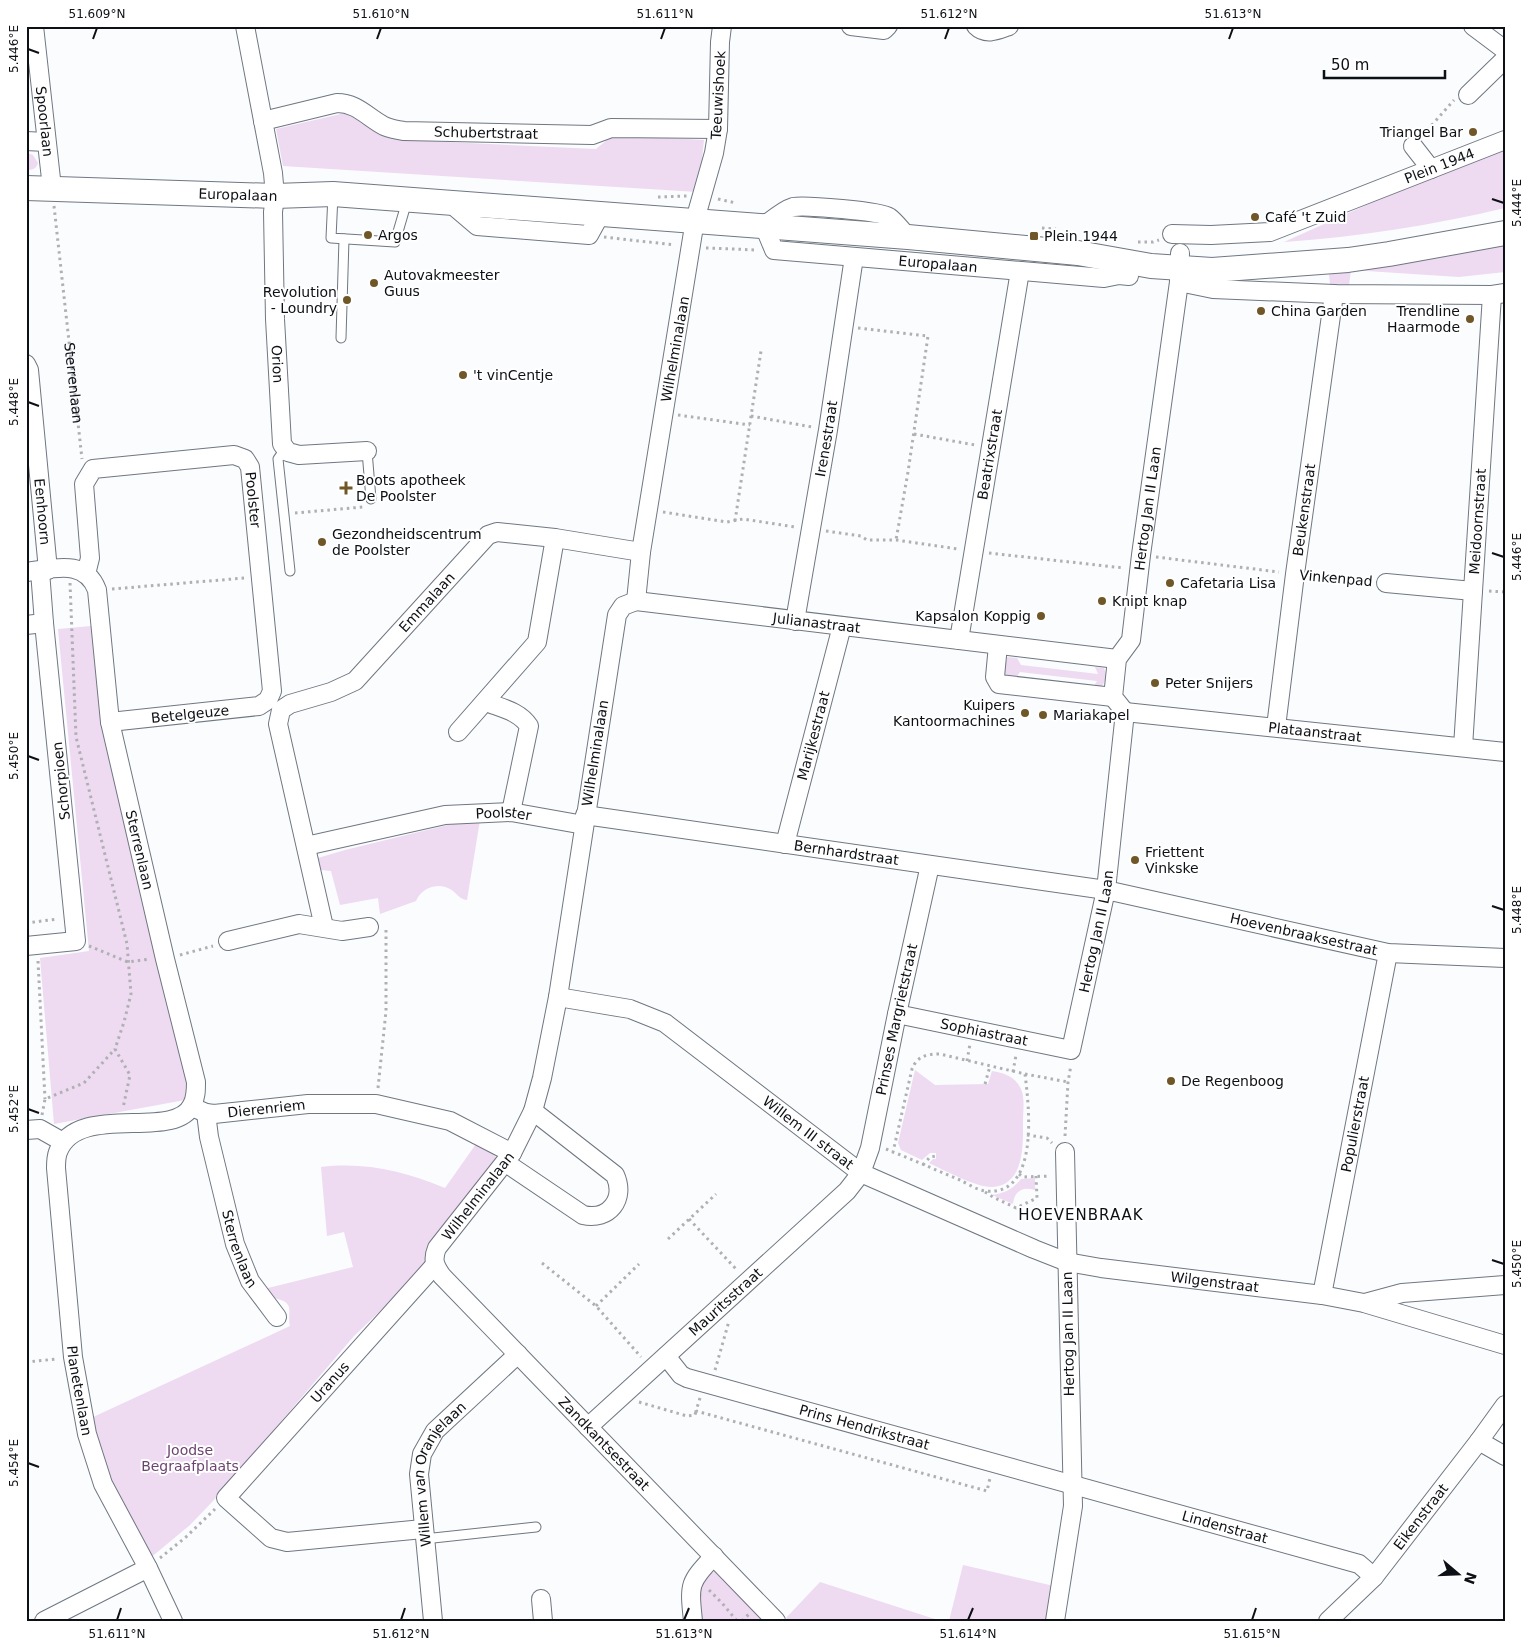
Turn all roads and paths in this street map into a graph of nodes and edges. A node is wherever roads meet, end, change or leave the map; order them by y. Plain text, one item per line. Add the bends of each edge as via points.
1 (34, 26) edge
2 (244, 26) edge
3 (722, 26) edge
4 (851, 26) edge
5 (888, 26) edge
6 (976, 26) edge
7 (1009, 26) edge
8 (1473, 26) edge
9 (1505, 50) edge
10 (1505, 59) edge
11 (1468, 95) joint
12 (263, 121) junction
13 (718, 129) junction
14 (1505, 140) edge
15 (26, 142) edge
16 (46, 142) junction
17 (1414, 146) joint
18 (1431, 169) junction
19 (26, 188) edge
20 (52, 188) junction
21 (333, 194) junction
22 (275, 196) junction
23 (701, 196) junction
24 (664, 197) dead end
25 (407, 201) junction
26 (739, 204) dead end
27 (1505, 217) edge
28 (696, 220) junction
29 (594, 225) junction
30 (764, 226) junction
31 (1505, 232) edge
32 (344, 239) junction
33 (659, 244) dead end
34 (728, 248) dead end
35 (774, 250) junction
36 (854, 257) junction
37 (1178, 259) junction
38 (1020, 271) junction
39 (1129, 276) dead end
40 (1334, 294) junction
41 (1498, 294) edge
42 (844, 326) junction
43 (341, 338) dead end
44 (761, 351) dead end
45 (26, 364) edge
46 (664, 412) junction
47 (751, 416) junction
48 (750, 425) junction
49 (828, 430) junction
50 (914, 434) junction
51 (286, 448) junction
52 (991, 448) junction
53 (367, 451) joint
54 (88, 474) junction
55 (371, 499) joint
56 (284, 514) junction
57 (735, 521) dead end
58 (555, 538) junction
59 (896, 540) dead end
60 (641, 552) junction
61 (974, 552) junction
62 (1140, 562) junction
63 (70, 568) junction
64 (38, 571) edge
65 (290, 571) dead end
66 (86, 574) junction
67 (1295, 574) junction
68 (260, 577) junction
69 (1386, 583) joint
70 (97, 590) junction
71 (1473, 591) junction
72 (636, 601) junction
73 (795, 620) junction
74 (44, 623) junction
75 (26, 625) edge
76 (842, 626) junction
77 (959, 640) junction
78 (998, 645) junction
79 (1117, 660) junction
80 (1113, 697) junction
81 (486, 702) junction
82 (274, 705) junction
83 (1125, 712) junction
84 (110, 722) junction
85 (1276, 727) junction
86 (458, 732) dead end
87 (1463, 747) junction
88 (1505, 752) edge
89 (511, 812) junction
90 (585, 820) junction
91 (785, 844) junction
92 (306, 846) junction
93 (930, 865) junction
94 (1106, 890) junction
95 (75, 917) junction
96 (26, 923) edge
97 (369, 926) joint
98 (324, 927) junction
99 (76, 941) junction
100 (228, 941) joint
101 (32, 946) edge
102 (1388, 953) junction
103 (1505, 958) edge
104 (165, 959) junction
105 (128, 962) junction
106 (558, 997) junction
107 (897, 1014) junction
108 (115, 1049) junction
109 (1071, 1050) junction
110 (990, 1066) junction
111 (1025, 1074) junction
112 (1068, 1082) junction
113 (985, 1084) dead end
114 (45, 1099) junction
115 (376, 1104) junction
116 (199, 1110) junction
117 (533, 1110) junction
118 (124, 1124) junction
119 (33, 1130) edge
120 (1027, 1135) junction
121 (63, 1142) junction
122 (872, 1142) junction
123 (1065, 1149) junction
124 (893, 1152) junction
125 (936, 1156) dead end
126 (509, 1158) junction
127 (924, 1165) junction
128 (861, 1173) junction
129 (1019, 1174) junction
130 (1036, 1176) junction
131 (1065, 1176) junction
132 (984, 1191) junction
133 (716, 1194) dead end
134 (689, 1219) junction
135 (668, 1239) dead end
136 (1067, 1262) junction
137 (542, 1263) dead end
138 (639, 1264) dead end
139 (434, 1266) junction
140 (748, 1281) junction
141 (1505, 1285) edge
142 (1322, 1295) junction
143 (732, 1296) junction
144 (1364, 1303) junction
145 (596, 1306) junction
146 (277, 1317) dead end
147 (1505, 1345) edge
148 (518, 1354) junction
149 (666, 1356) junction
150 (72, 1357) junction
151 (26, 1362) edge
152 (652, 1368) junction
153 (708, 1384) junction
154 (627, 1391) junction
155 (1505, 1404) edge
156 (696, 1411) junction
157 (588, 1427) junction
158 (1479, 1441) junction
159 (1505, 1456) edge
160 (994, 1463) junction
161 (1072, 1484) junction
162 (226, 1498) junction
163 (536, 1527) dead end
164 (424, 1534) junction
165 (714, 1556) junction
166 (148, 1568) junction
167 (696, 1577) junction
168 (1374, 1577) junction
169 (541, 1599) dead end
170 (44, 1621) edge
171 (173, 1621) edge
172 (433, 1621) edge
173 (543, 1621) edge
174 (693, 1621) edge
175 (737, 1621) edge
176 (776, 1621) edge
177 (1055, 1621) edge
178 (1328, 1621) edge

1 - 16 street, Spoorlaan
2 - 12 street
3 - 13 street, Teeuwishoek
4 - 5 street via 884,30
6 - 7 street via 986,32
8 - 9 street
10 - 11 street
11 - 17 path via 1456,97
12 - 13 street, Schubertstraat via 347,103 383,126 404,131 592,135 611,128
12 - 22 street
13 - 23 street, Teeuwishoek
14 - 18 street, Plein 1944
15 - 16 street
16 - 20 street, Spoorlaan
17 - 18 street
18 - 37 street, Plein 1944 via 1270,232 1211,235
19 - 20 main road, Europalaan
20 - 22 main road, Europalaan
20 - 54 path, Sterrenlaan via 82,464
21 - 22 main road, Europalaan
21 - 25 main road, Europalaan
21 - 32 lane via 331,238
22 - 51 street, Orion via 275,319 282,444
23 - 24 path
23 - 26 path
23 - 28 street, Teeuwishoek
25 - 29 main road, Europalaan via 450,203
25 - 32 lane via 395,242
27 - 37 main road via 1345,244
28 - 29 main road, Europalaan
28 - 30 main road, Europalaan
28 - 46 street, Wilhelminalaan
29 - 33 path
30 - 35 street
30 - 37 main road, Europalaan
31 - 37 main road via 1348,260 1212,270
32 - 43 lane
34 - 35 path
35 - 36 street, Europalaan
36 - 38 street, Europalaan
36 - 42 street, Irenestraat
37 - 40 street via 1213,289
37 - 62 street, Hertog Jan II Laan
38 - 39 street, Europalaan via 1104,278
38 - 52 street, Beatrixstraat
40 - 41 street
40 - 67 street, Beukenstraat
41 - 71 street, Meidoornstraat
42 - 49 street, Irenestraat
42 - 50 path via 928,336
44 - 47 path
45 - 64 street, Eenhoorn via 29,370
46 - 48 path
46 - 60 street, Wilhelminalaan
47 - 48 path
47 - 49 path
48 - 57 path
49 - 73 street, Irenestraat
50 - 52 path
50 - 59 path
51 - 53 street via 288,452 299,455
51 - 56 lane via 278,459
52 - 61 street, Beatrixstraat
53 - 55 lane
54 - 66 street via 84,484 90,558
54 - 68 street, Poolster via 93,469 234,455 245,458 250,467
55 - 56 path via 365,507
56 - 65 lane
58 - 60 street, Emmalaan
58 - 81 street via 536,642
58 - 82 street, Emmalaan via 497,532 488,535 354,681 331,692 290,704
60 - 72 street, Wilhelminalaan
61 - 62 path, Vinkenpad
61 - 77 street, Beatrixstraat
62 - 67 path, Vinkenpad
62 - 79 street, Hertog Jan II Laan via 1131,640
63 - 64 street
63 - 66 street
63 - 105 path via 76,737 127,944
64 - 74 street, Schorpioen
66 - 70 street
67 - 69 path, Vinkenpad
67 - 85 street, Beukenstraat
68 - 70 path
68 - 82 street, Poolster
69 - 71 street, Vinkenpad
70 - 84 street, Sterrenlaan
71 - 87 street, Meidoornstraat
72 - 73 street, Julianastraat
72 - 90 street, Wilhelminalaan via 623,606 617,615
73 - 76 street, Julianastraat
74 - 75 street
74 - 95 street, Schorpioen
76 - 77 street, Julianastraat
76 - 91 street, Marijkestraat
77 - 78 street, Julianastraat
78 - 79 street, Julianastraat
78 - 80 street via 995,677 999,684
79 - 80 street, Hertog Jan II Laan
80 - 83 street
81 - 86 street
81 - 89 street via 516,713 529,726
82 - 84 street, Betelgeuze
82 - 92 street, Poolster
83 - 85 street, Plataanstraat
83 - 94 street, Hertog Jan II Laan
84 - 104 street, Sterrenlaan
85 - 87 street, Plataanstraat
87 - 88 street, Plataanstraat
89 - 90 street, Poolster
89 - 92 street, Poolster via 445,815
90 - 91 street, Bernhardstraat
90 - 106 street, Wilhelminalaan
91 - 93 street, Bernhardstraat
92 - 98 street, Poolster
93 - 94 street, Bernhardstraat
93 - 107 street, Prinses Margrietstraat
94 - 102 street, Hoevenbraaksestraat
94 - 109 street, Hertog Jan II Laan
95 - 96 path
95 - 99 street, Schorpioen
97 - 98 street via 342,931
97 - 115 path via 386,923 386,1011
98 - 100 street via 299,924
99 - 101 street
99 - 105 path
100 - 104 path
101 - 114 path
102 - 103 street, Hoevenbraaksestraat
102 - 142 street, Populierstraat
104 - 105 path
104 - 116 street, Sterrenlaan via 196,1082
105 - 108 path via 131,994
106 - 117 street, Wilhelminalaan
106 - 128 street, Willem III straat via 630,1009 666,1023
107 - 109 street, Sophiastraat
107 - 122 street, Prinses Margrietstraat
108 - 114 path via 84,1083
108 - 118 path via 130,1075 122,1107
109 - 112 path
110 - 111 path
110 - 113 path
110 - 124 path via 940,1054 927,1054 914,1063
111 - 112 path
111 - 120 path via 1029,1114
112 - 123 path
114 - 119 path
115 - 116 street, Dierenriem via 308,1104 214,1114
115 - 126 street, Dierenriem via 450,1120
116 - 118 street via 172,1120
116 - 146 street, Sterrenlaan via 209,1137 235,1244 250,1281
117 - 126 street, Wilhelminalaan
117 - 126 street, Dierenriem via 615,1175 619,1193 616,1202 601,1215 583,1215
118 - 121 street via 90,1126
119 - 121 street
120 - 123 path via 1047,1138
120 - 129 path via 1026,1153
121 - 150 street, Planetenlaan via 57,1154 56,1168
122 - 124 path
122 - 128 street, Prinses Margrietstraat
123 - 131 street, Hertog Jan II Laan
124 - 127 path
125 - 127 path via 930,1157
126 - 139 street, Wilhelminalaan via 437,1248
127 - 132 path
128 - 136 street, Willem III straat
128 - 140 street, Mauritsstraat via 847,1192
129 - 130 path via 1023,1177
129 - 132 path via 1014,1182 1001,1190
130 - 131 path
130 - 132 path via 1036,1198 1016,1208
131 - 136 street, Hertog Jan II Laan
133 - 134 path
134 - 135 path
134 - 140 path
136 - 142 street, Wilgenstraat
136 - 161 street, Hertog Jan II Laan
137 - 145 path
138 - 145 path
139 - 148 street, Zandkantsestraat
139 - 162 street, Uranus
140 - 143 street, Mauritsstraat
141 - 144 street, Wilgenstraat via 1402,1293
142 - 144 street, Wilgenstraat
143 - 149 street, Mauritsstraat
143 - 153 path via 732,1310
144 - 147 street, Wilgenstraat
145 - 152 path
148 - 157 street, Zandkantsestraat
148 - 164 street, Willem van Oranjelaan via 435,1431 422,1454 419,1474
149 - 152 street, Mauritsstraat
149 - 153 street, Prins Hendrikstraat via 681,1375
150 - 151 path
150 - 166 street, Planetenlaan via 87,1434 103,1484
152 - 154 street, Mauritsstraat
153 - 156 path
153 - 160 street, Prins Hendrikstraat
154 - 156 path via 637,1401 679,1414 695,1415
154 - 157 street, Mauritsstraat
155 - 158 street, Eikenstraat
156 - 160 path via 987,1491
157 - 165 street, Zandkantsestraat
158 - 159 street
158 - 168 street, Eikenstraat
160 - 161 street, Prins Hendrikstraat
161 - 168 street, Lindenstraat via 1359,1564
161 - 177 street, Hertog Jan II Laan via 1073,1506
162 - 164 street via 271,1538 287,1542
162 - 166 path
163 - 164 lane
164 - 172 street, Willem van Oranjelaan
165 - 167 street
165 - 176 street, Zandkantsestraat
166 - 170 street
166 - 171 street, Planetenlaan
167 - 174 street via 690,1593
167 - 175 path
168 - 178 street, Eikenstraat
169 - 173 street

